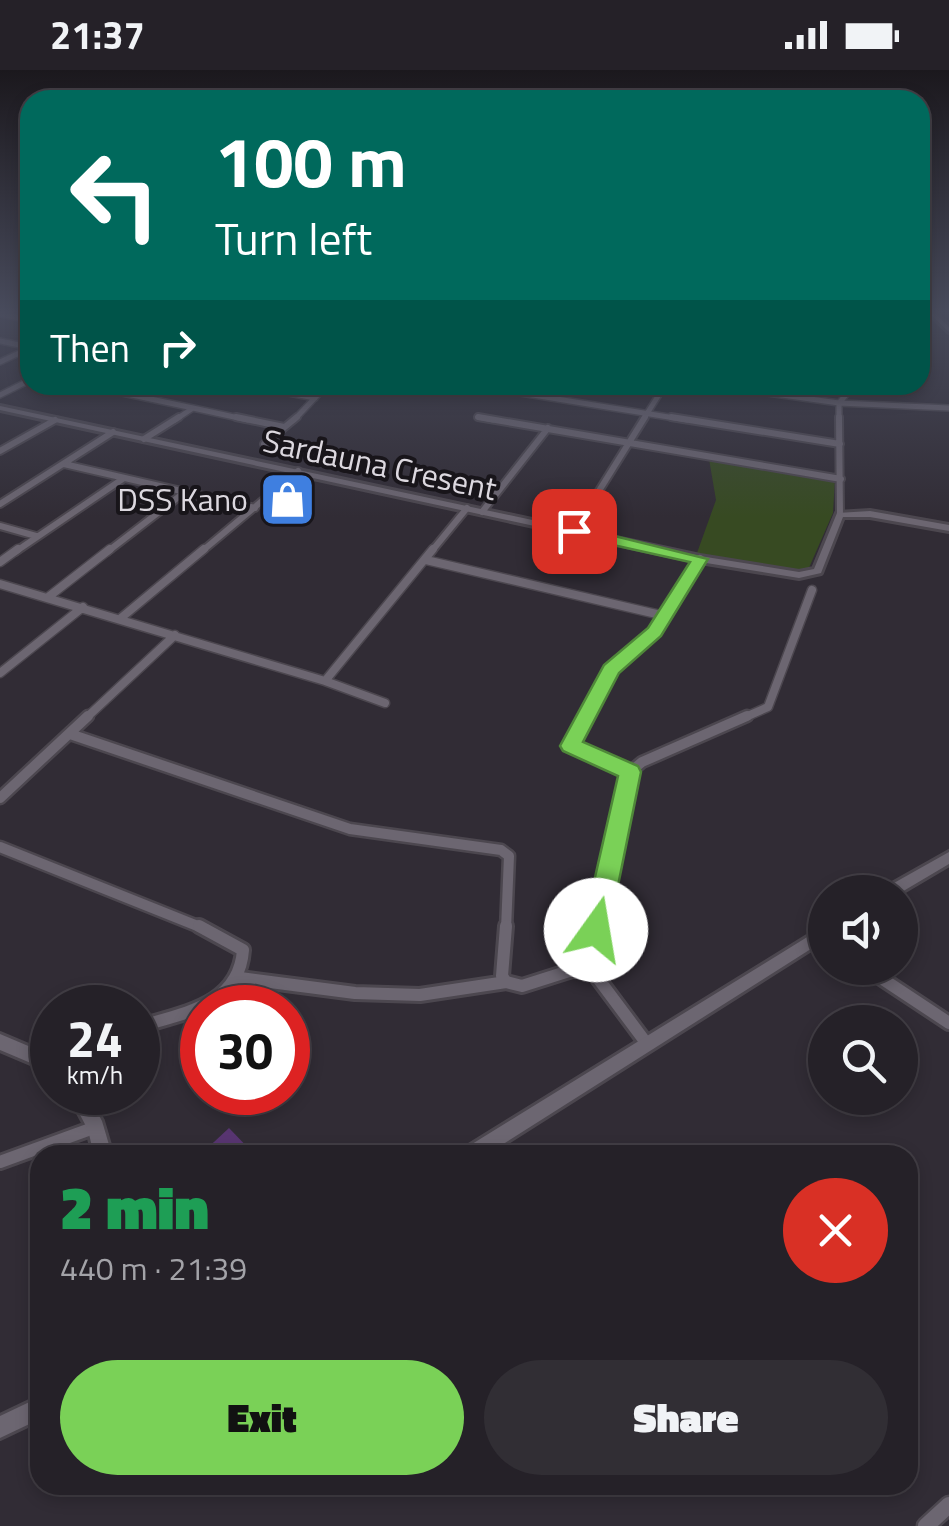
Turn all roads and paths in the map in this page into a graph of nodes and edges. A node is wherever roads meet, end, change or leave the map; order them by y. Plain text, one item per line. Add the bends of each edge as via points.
1 (135, 395) edge
2 (299, 395) edge
3 (318, 395) edge
4 (529, 395) edge
5 (659, 395) edge
6 (782, 395) edge
7 (845, 395) edge
8 (140, 396) joint
9 (315, 398) junction
10 (840, 403) junction
11 (0, 408) edge
12 (193, 408) junction
13 (949, 408) edge
14 (648, 413) junction
15 (478, 417) dead end
16 (56, 420) junction
17 (284, 426) junction
18 (548, 428) junction
19 (113, 432) junction
20 (144, 438) junction
21 (632, 442) junction
22 (264, 444) dead end
23 (840, 444) junction
24 (1, 450) edge
25 (64, 464) junction
26 (298, 471) junction
27 (124, 478) junction
28 (842, 479) junction
29 (184, 492) junction
30 (0, 504) edge
31 (255, 508) junction
32 (467, 508) junction
33 (482, 512) junction
34 (840, 515) junction
35 (0, 526) edge
36 (949, 528) edge
37 (574, 531) junction
38 (36, 536) junction
39 (700, 559) junction
40 (426, 560) junction
41 (0, 562) edge
42 (0, 584) edge
43 (812, 590) dead end
44 (47, 598) junction
45 (82, 608) junction
46 (666, 616) junction
47 (121, 618) junction
48 (175, 635) junction
49 (0, 672) edge
50 (325, 681) junction
51 (385, 703) dead end
52 (70, 734) junction
53 (630, 772) junction
54 (0, 798) edge
55 (0, 848) edge
56 (949, 857) edge
57 (918, 875) edge
58 (808, 945) edge
59 (588, 965) junction
60 (240, 978) junction
61 (506, 982) junction
62 (891, 985) edge
63 (160, 1020) edge
64 (949, 1024) edge
65 (0, 1042) edge
66 (646, 1044) junction
67 (30, 1055) edge
68 (89, 1115) edge
69 (96, 1127) junction
70 (47, 1145) edge
71 (101, 1145) edge
72 (486, 1145) edge
73 (30, 1151) edge
74 (0, 1162) edge
75 (30, 1413) edge
76 (0, 1428) edge
77 (949, 1505) edge
78 (926, 1526) edge

1 - 8 street
2 - 9 street
3 - 9 street
4 - 14 street
5 - 14 street
6 - 10 street
7 - 10 street
8 - 12 street
9 - 17 street
10 - 13 street
10 - 23 street
11 - 16 street, Sardauna Cresent
12 - 17 street
12 - 20 street
14 - 21 street
14 - 23 street
15 - 18 street
16 - 19 street, Sardauna Cresent
16 - 24 street
17 - 22 street
18 - 21 street
18 - 33 street
19 - 20 street, Sardauna Cresent
19 - 25 street
20 - 26 street, Sardauna Cresent
21 - 28 street
21 - 37 street
23 - 28 street
25 - 27 street
25 - 30 street
26 - 31 street
26 - 32 street, Sardauna Cresent
27 - 29 street
27 - 38 street
28 - 34 street
29 - 31 street
29 - 44 street
31 - 47 street
32 - 33 street, Sardauna Cresent
32 - 40 street
33 - 37 street, Sardauna Cresent
34 - 36 street
34 - 39 street, Sardauna Cresent via 811,575
35 - 38 street
37 - 39 street, Sardauna Cresent
38 - 41 street
39 - 46 street
40 - 46 street
40 - 50 street
42 - 44 street
43 - 53 street via 768,707
44 - 45 street
45 - 47 street
45 - 49 street
46 - 53 street via 611,669 571,746
47 - 48 street
48 - 50 street
48 - 52 street
50 - 51 street
52 - 54 street
52 - 61 street via 350,829 501,850 511,866
53 - 59 street
55 - 60 street via 223,936 243,950
56 - 57 street
58 - 66 street
59 - 61 street via 522,986
59 - 66 street
60 - 61 street via 420,995
60 - 63 street via 222,999
62 - 64 street
65 - 67 street
66 - 72 street
68 - 69 street
69 - 70 street
69 - 71 street
73 - 74 street
75 - 76 street
77 - 78 street

